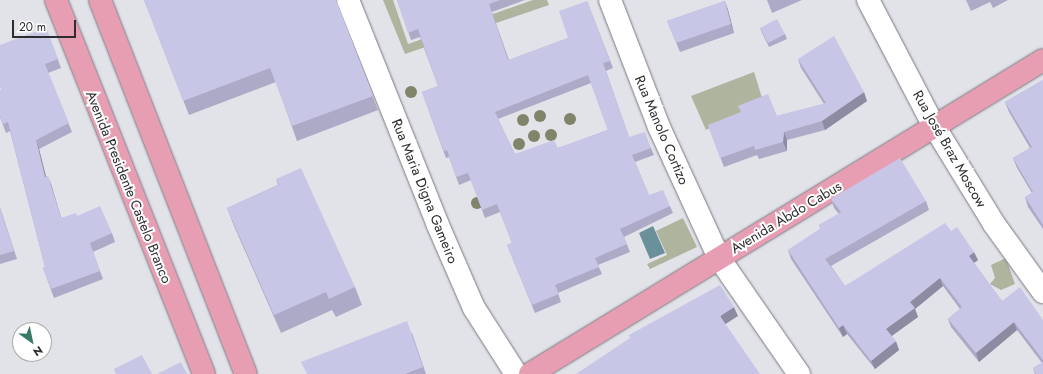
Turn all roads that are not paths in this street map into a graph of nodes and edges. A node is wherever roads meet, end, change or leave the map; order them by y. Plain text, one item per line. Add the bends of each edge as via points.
1 (56, 0) edge
2 (100, 0) edge
3 (348, 0) edge
4 (610, 0) edge
5 (868, 0) edge
6 (1043, 60) edge
7 (934, 126) junction
8 (719, 258) junction
9 (1043, 292) edge
10 (204, 374) edge
11 (246, 374) edge
12 (516, 374) edge
13 (530, 374) edge
14 (799, 374) edge

1 - 10 main road, Avenida Presidente Castelo Branco
2 - 11 main road
3 - 12 street, Rua Maria Digna Gameiro via 437,223 474,308
4 - 8 street, Rua Manolo Cortizo via 659,127
5 - 7 street, Rua José Braz Moscow
6 - 7 main road, Avenida Abdo Cabus
7 - 8 main road, Avenida Abdo Cabus
7 - 9 street, Rua José Braz Moscow via 994,224
8 - 13 main road, Avenida Abdo Cabus
8 - 14 street, Rua Manolo Cortizo

